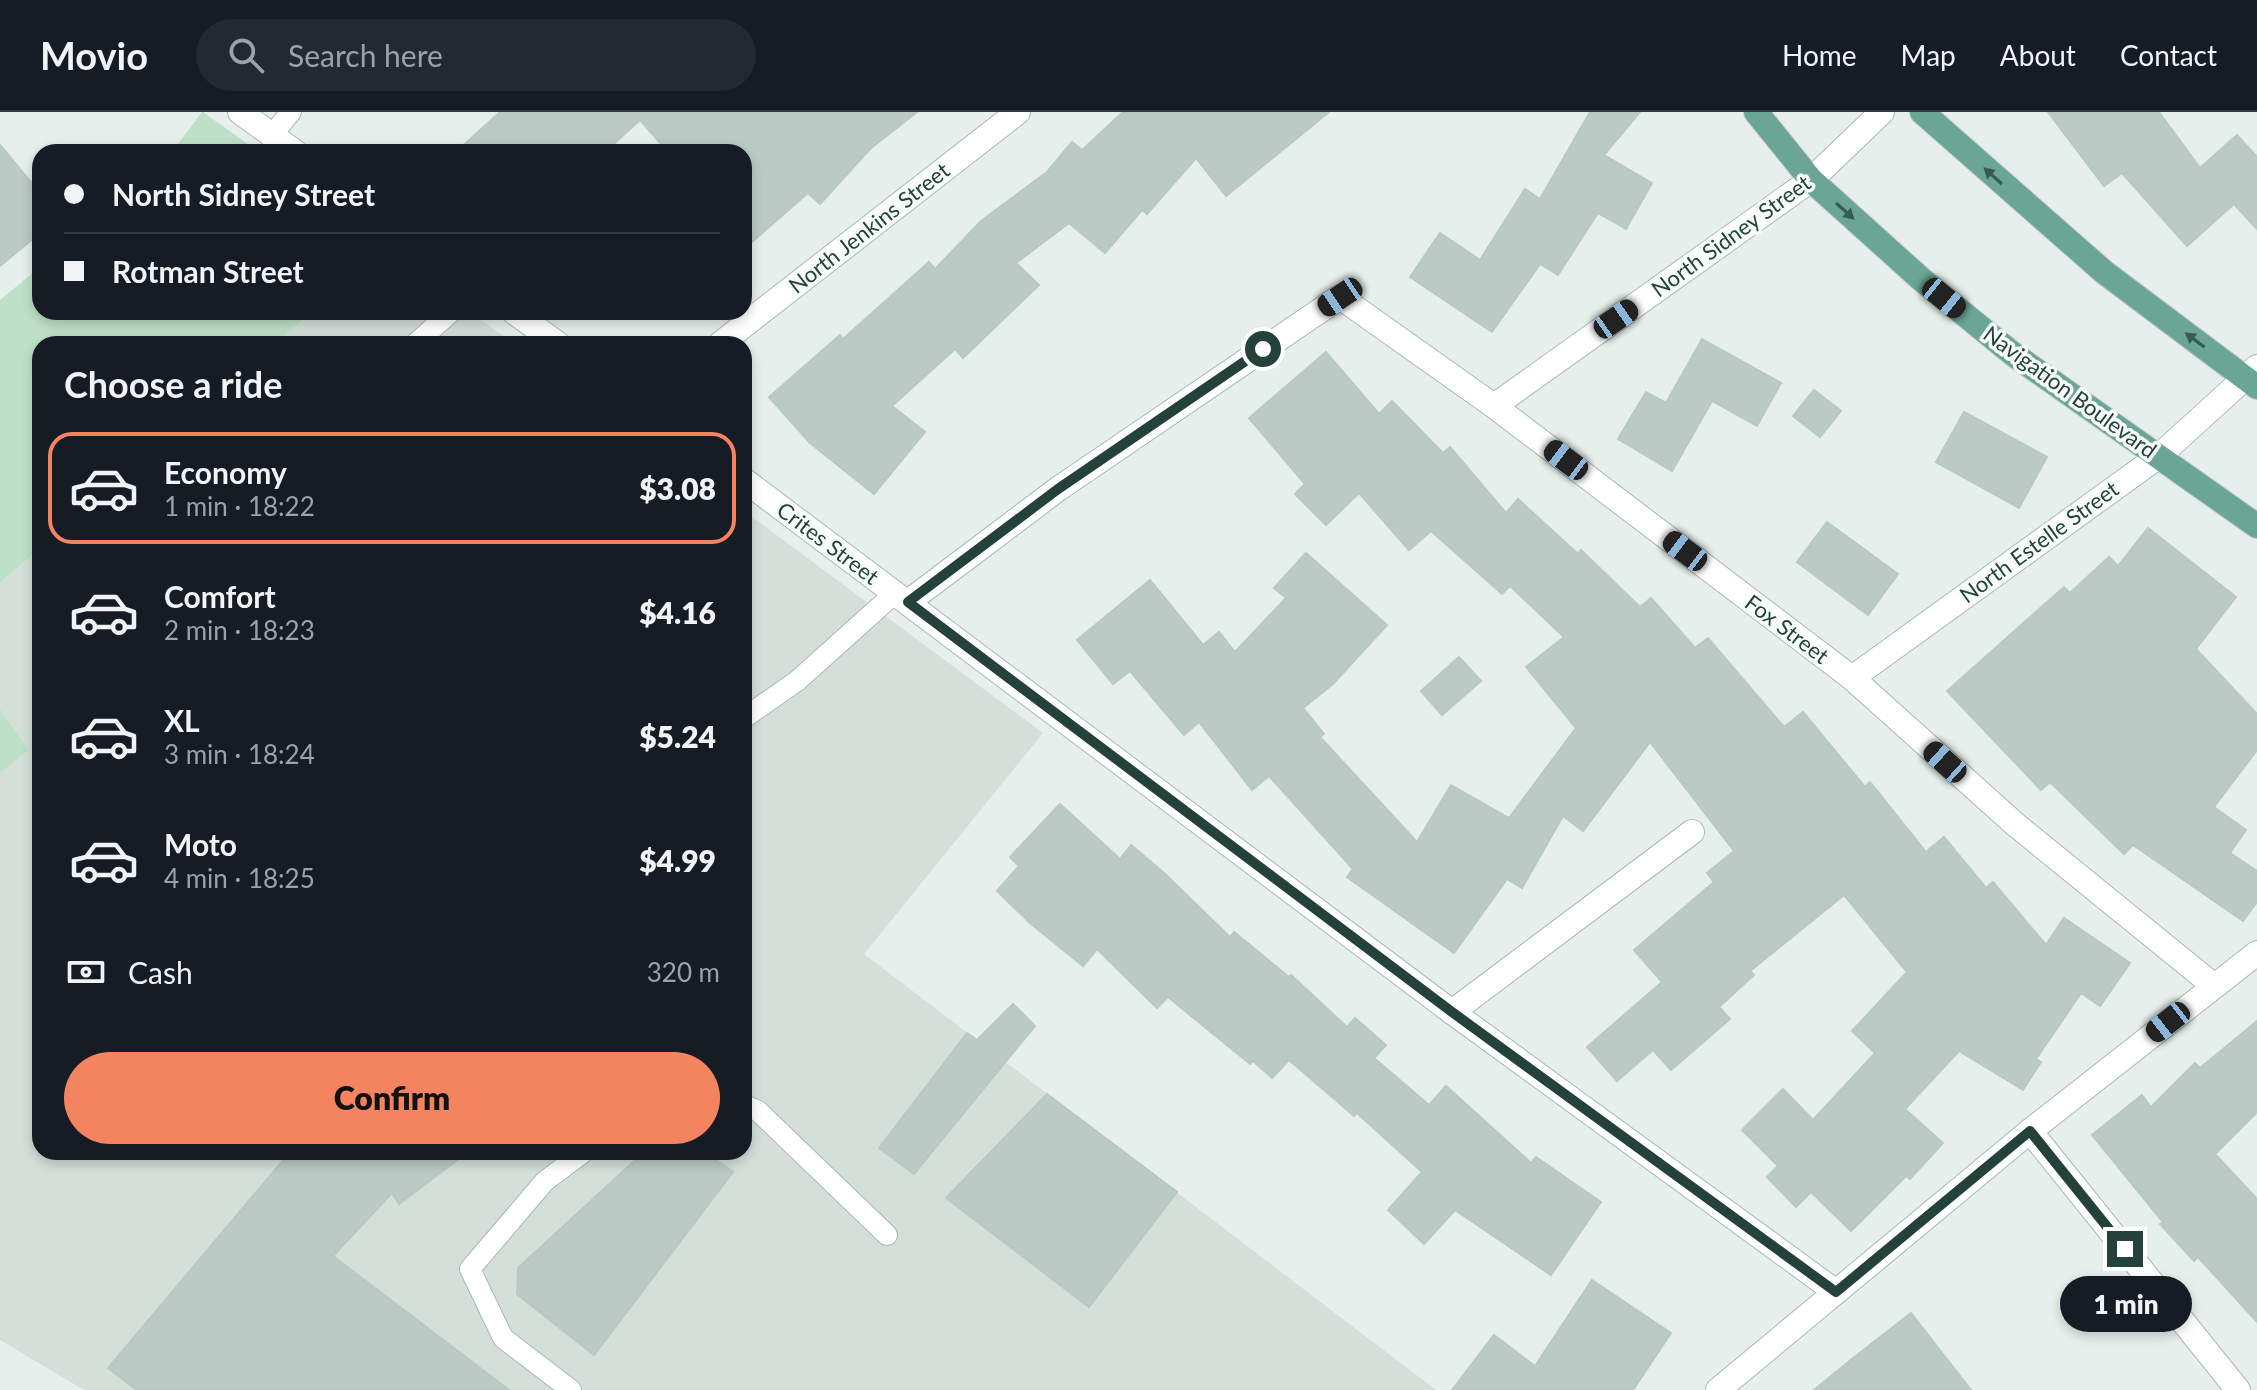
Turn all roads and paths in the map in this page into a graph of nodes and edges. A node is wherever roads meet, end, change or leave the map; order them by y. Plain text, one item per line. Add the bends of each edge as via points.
1 (240, 112) edge
2 (291, 112) edge
3 (1018, 112) edge
4 (1756, 112) edge
5 (1882, 112) edge
6 (1922, 112) edge
7 (272, 135) junction
8 (284, 144) edge
9 (1811, 180) junction
10 (752, 319) edge
11 (442, 320) edge
12 (525, 320) edge
13 (751, 320) edge
14 (424, 336) edge
15 (547, 336) edge
16 (730, 336) edge
17 (2253, 377) edge
18 (1494, 406) junction
19 (2159, 456) junction
20 (752, 486) edge
21 (2257, 526) edge
22 (902, 598) junction
23 (1852, 678) junction
24 (752, 712) edge
25 (1692, 832) dead end
26 (2257, 953) edge
27 (2213, 985) junction
28 (1452, 1012) junction
29 (752, 1108) edge
30 (2030, 1131) junction
31 (573, 1160) edge
32 (887, 1235) dead end
33 (1836, 1292) junction
34 (571, 1390) edge
35 (1718, 1390) edge
36 (2238, 1390) edge

1 - 7 street
2 - 7 lane
3 - 10 street, North Jenkins Street
4 - 9 main road, Navigation Boulevard
5 - 9 street, North Sidney Street
17 -> 6 main road via 2104,272
7 - 8 street
9 - 18 street, North Sidney Street
9 -> 19 main road, Navigation Boulevard via 2013,354
11 - 14 lane
12 - 15 street
13 - 16 street, North Jenkins Street
17 - 19 street, North Estelle Street
18 - 22 street, Fox Street via 1340,297
18 - 23 street, Fox Street
19 - 21 main road, Navigation Boulevard
19 - 23 street, North Estelle Street
20 - 22 street, Crites Street
22 - 24 lane
22 - 28 street, Crites Street
23 - 27 street, Fox Street via 2016,825
25 - 28 street
26 - 27 street
27 - 30 street
28 - 33 street, Crites Street
29 - 32 lane
30 - 33 street
30 - 36 street
31 - 34 lane via 545,1181 470,1269 503,1338
33 - 35 street

